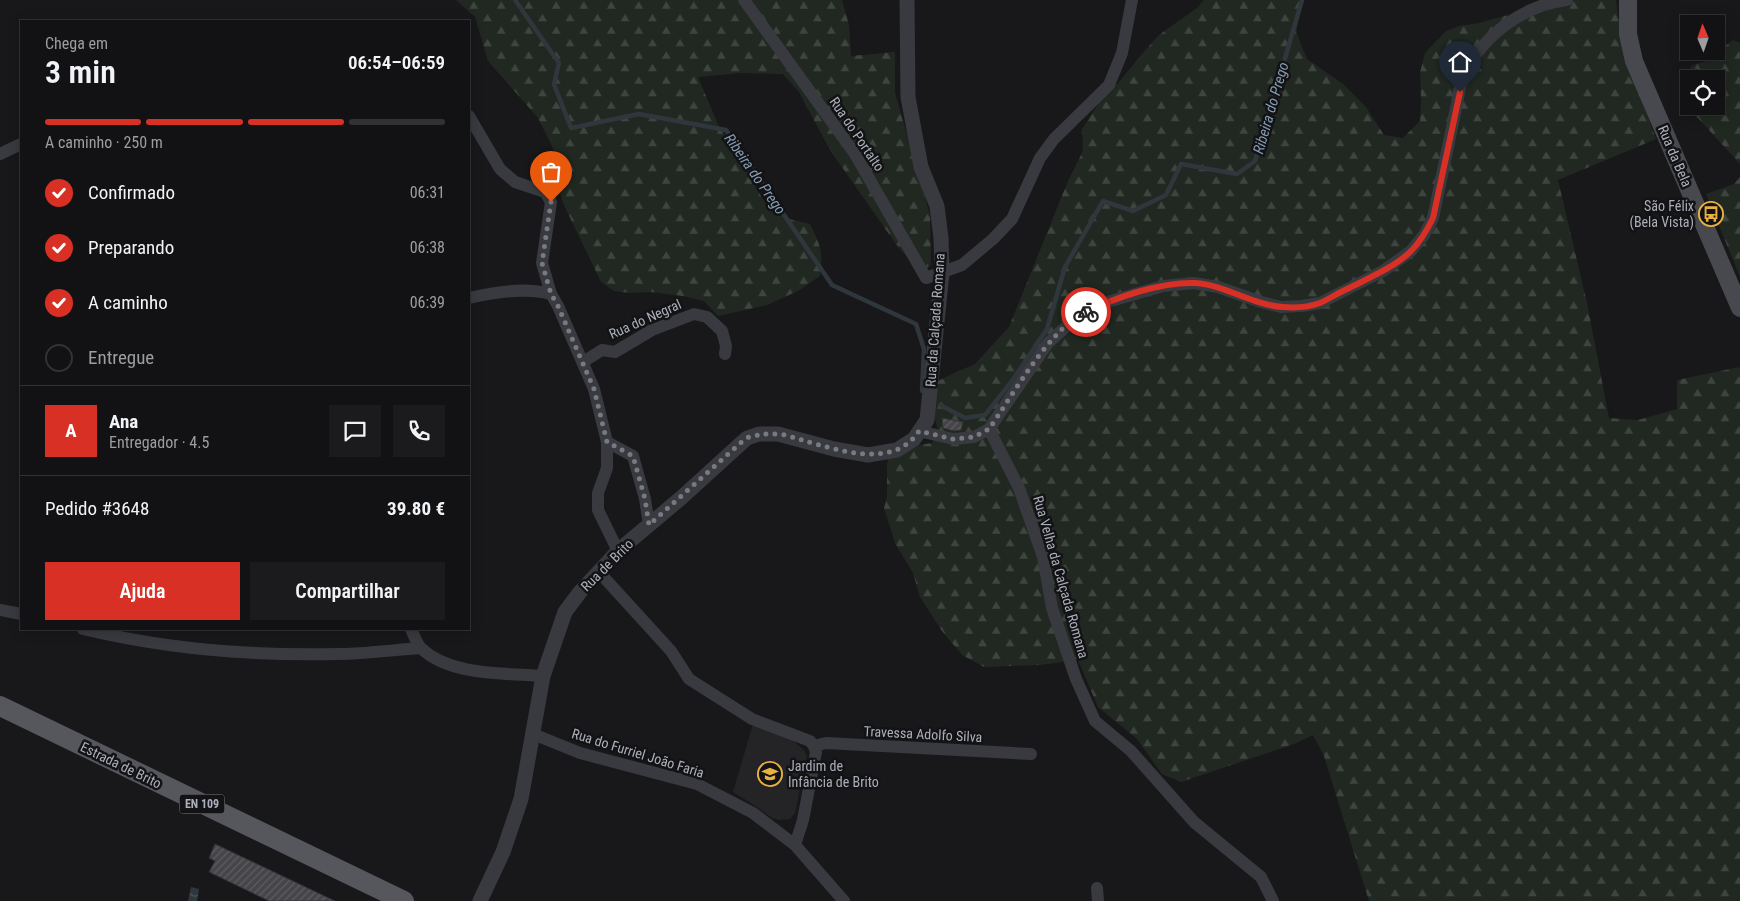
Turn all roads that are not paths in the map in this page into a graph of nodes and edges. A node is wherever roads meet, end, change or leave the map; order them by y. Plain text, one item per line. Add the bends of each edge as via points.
1 (744, 0) edge
2 (907, 0) edge
3 (1132, 0) edge
4 (1567, 0) edge
5 (1628, 0) edge
6 (470, 118) edge
7 (20, 144) edge
8 (0, 154) edge
9 (942, 273) junction
10 (551, 294) junction
11 (470, 298) edge
12 (1740, 308) edge
13 (725, 354) dead end
14 (583, 362) junction
15 (989, 429) junction
16 (919, 431) junction
17 (607, 442) junction
18 (649, 525) junction
19 (618, 551) junction
20 (599, 572) junction
21 (0, 610) edge
22 (20, 614) edge
23 (88, 630) edge
24 (412, 630) edge
25 (420, 648) junction
26 (543, 676) junction
27 (0, 706) edge
28 (533, 734) junction
29 (814, 746) junction
30 (1031, 754) dead end
31 (795, 845) junction
32 (1097, 888) dead end
33 (404, 901) edge
34 (480, 901) edge
35 (844, 901) edge
36 (1098, 901) edge
37 (1273, 901) edge

1 - 9 street, Rua do Portalto via 855,154 926,278
2 - 9 street, Rua da Calçada Romana via 908,97 921,167 937,206
3 - 9 street via 1122,53 1109,85 1049,145 1012,219 994,239 962,265
4 - 15 street via 1526,12 1500,28 1478,50 1464,74 1433,218 1411,251 1383,271 1320,303 1281,307 1218,287 1194,283 1163,286 1104,303 1078,316 1048,343
5 - 12 main road, Rua da Bela via 1628,34 1634,61
6 - 10 street via 500,169 515,182 545,192 551,202 542,263
7 - 8 street
9 - 16 street, Rua da Calçada Romana via 927,420
10 - 11 street via 537,290
10 - 14 street
13 - 14 street, Rua do Negral via 722,331 708,317 694,314 652,330 615,352 602,350
14 - 17 street via 594,389
15 - 16 street via 974,437 953,439
15 - 37 street, Rua Velha da Calçada Romana via 1020,488 1043,557 1055,617 1076,679 1095,721 1131,751 1194,822 1261,877
16 - 18 street, Rua de Brito via 914,439 897,450 868,455 778,434 746,438
17 - 18 street via 633,456
17 - 19 street via 607,468 598,493 598,510
18 - 19 street, Rua de Brito
19 - 20 street, Rua de Brito
20 - 26 street, Rua de Brito via 565,612
20 - 29 street via 671,651 689,679 752,719 810,741
21 - 22 street
23 - 25 street via 162,645 246,652 339,654
24 - 25 street
25 - 26 street via 438,661 463,669
26 - 28 street, Rua de Brito
27 - 33 main road, Estrada de Brito / EN 109
28 - 31 street, Rua do Furriel João Faria via 580,753 697,784 753,812
28 - 34 street, Rua de Brito via 521,799 503,852
29 - 30 street, Travessa Adolfo Silva
29 - 31 street via 816,752 804,820
31 - 35 street, Rua do Furriel João Faria
32 - 36 street

